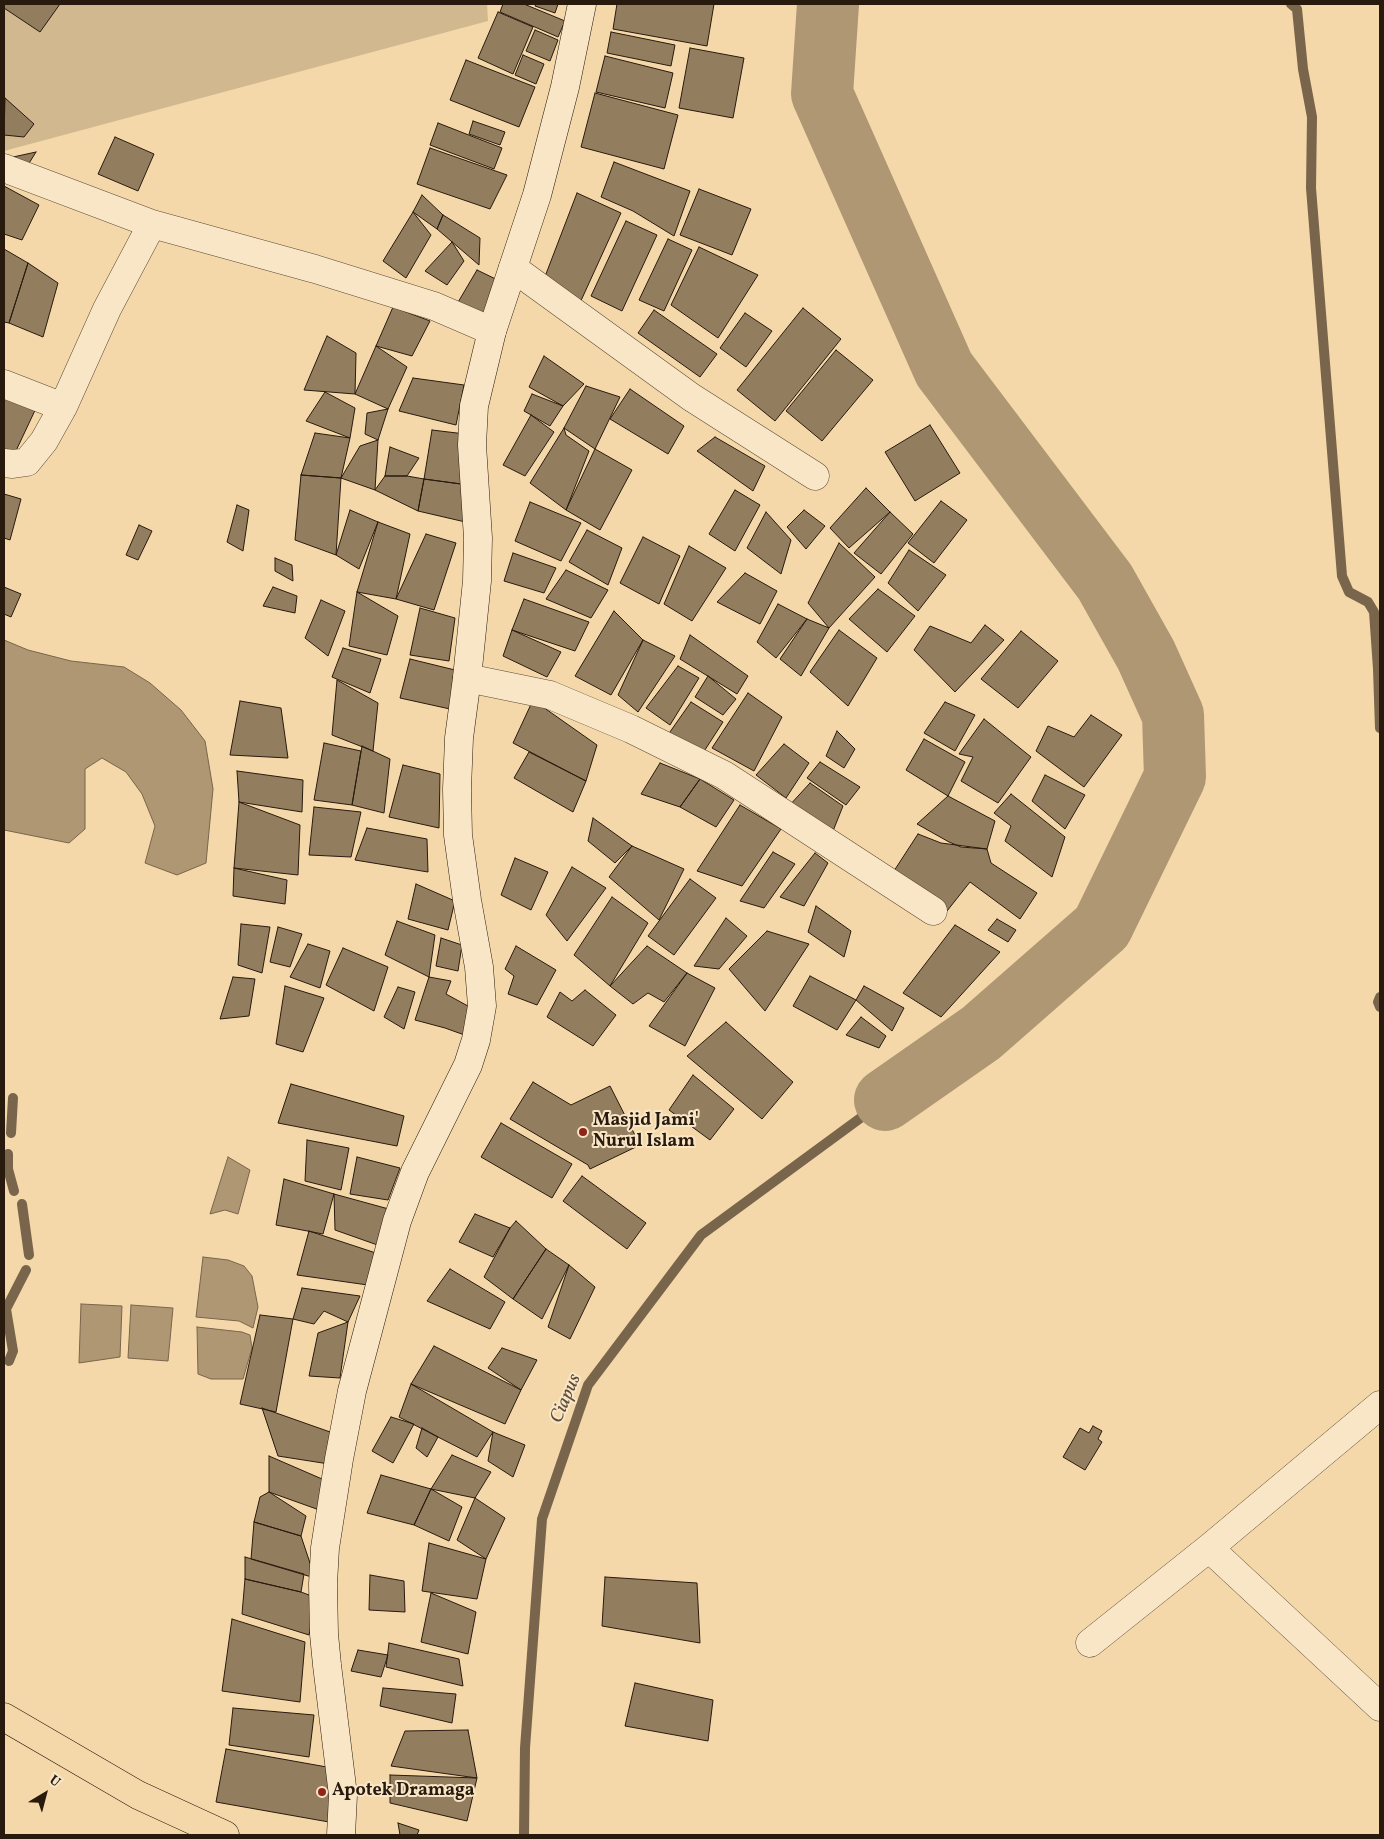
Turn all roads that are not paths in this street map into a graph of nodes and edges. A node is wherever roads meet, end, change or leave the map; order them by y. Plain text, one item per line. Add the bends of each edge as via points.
1 (582, 4) edge
2 (4, 168) edge
3 (152, 224) junction
4 (513, 268) junction
5 (492, 331) junction
6 (4, 384) edge
7 (63, 408) junction
8 (4, 463) edge
9 (815, 476) dead end
10 (468, 678) junction
11 (933, 912) dead end
12 (1380, 1405) edge
13 (1209, 1548) junction
14 (1090, 1642) dead end
15 (1380, 1707) edge
16 (4, 1717) edge
17 (225, 1835) edge
18 (341, 1835) edge

1 - 4 street via 565,88 537,195
2 - 3 street
3 - 5 street via 434,306
3 - 7 street via 107,310
4 - 5 street
4 - 9 street via 692,397
5 - 10 street via 472,424 478,559
6 - 7 street
7 - 8 street via 27,462
10 - 11 street via 550,695 631,729 715,771
10 - 18 street via 459,738 458,835 479,966 482,1006 468,1064 415,1172 397,1221 352,1391 338,1467 325,1548 323,1584 327,1666 343,1795
12 - 13 street
13 - 14 street
13 - 15 street
16 - 17 main road via 138,1795

